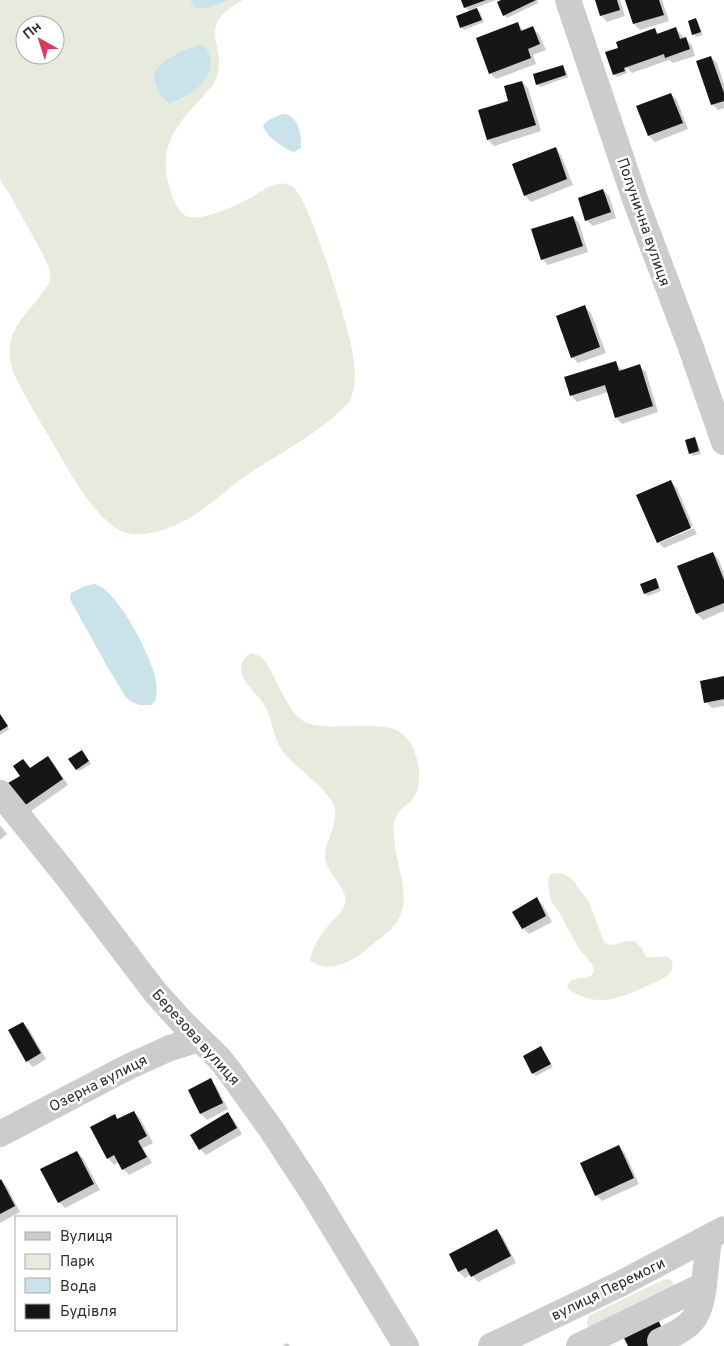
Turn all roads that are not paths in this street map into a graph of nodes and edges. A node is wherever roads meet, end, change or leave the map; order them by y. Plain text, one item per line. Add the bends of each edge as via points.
1 (568, 0) edge
2 (724, 442) edge
3 (0, 793) edge
4 (199, 1039) junction
5 (0, 1134) edge
6 (717, 1234) edge
7 (704, 1285) junction
8 (547, 1319) junction
9 (660, 1341) dead end
10 (406, 1346) edge
11 (491, 1346) edge
12 (578, 1346) edge

1 - 2 street, Полунична вулиця via 636,202
3 - 4 street, Березова вулиця via 150,986
4 - 5 street, Озерна вулиця via 136,1063
4 - 10 street, Березова вулиця via 225,1065 271,1129 330,1219
6 - 7 street
6 - 8 street, вулиця Перемоги
7 - 9 street via 694,1319 681,1331
7 - 12 street
8 - 11 street, вулиця Перемоги
8 - 12 street

